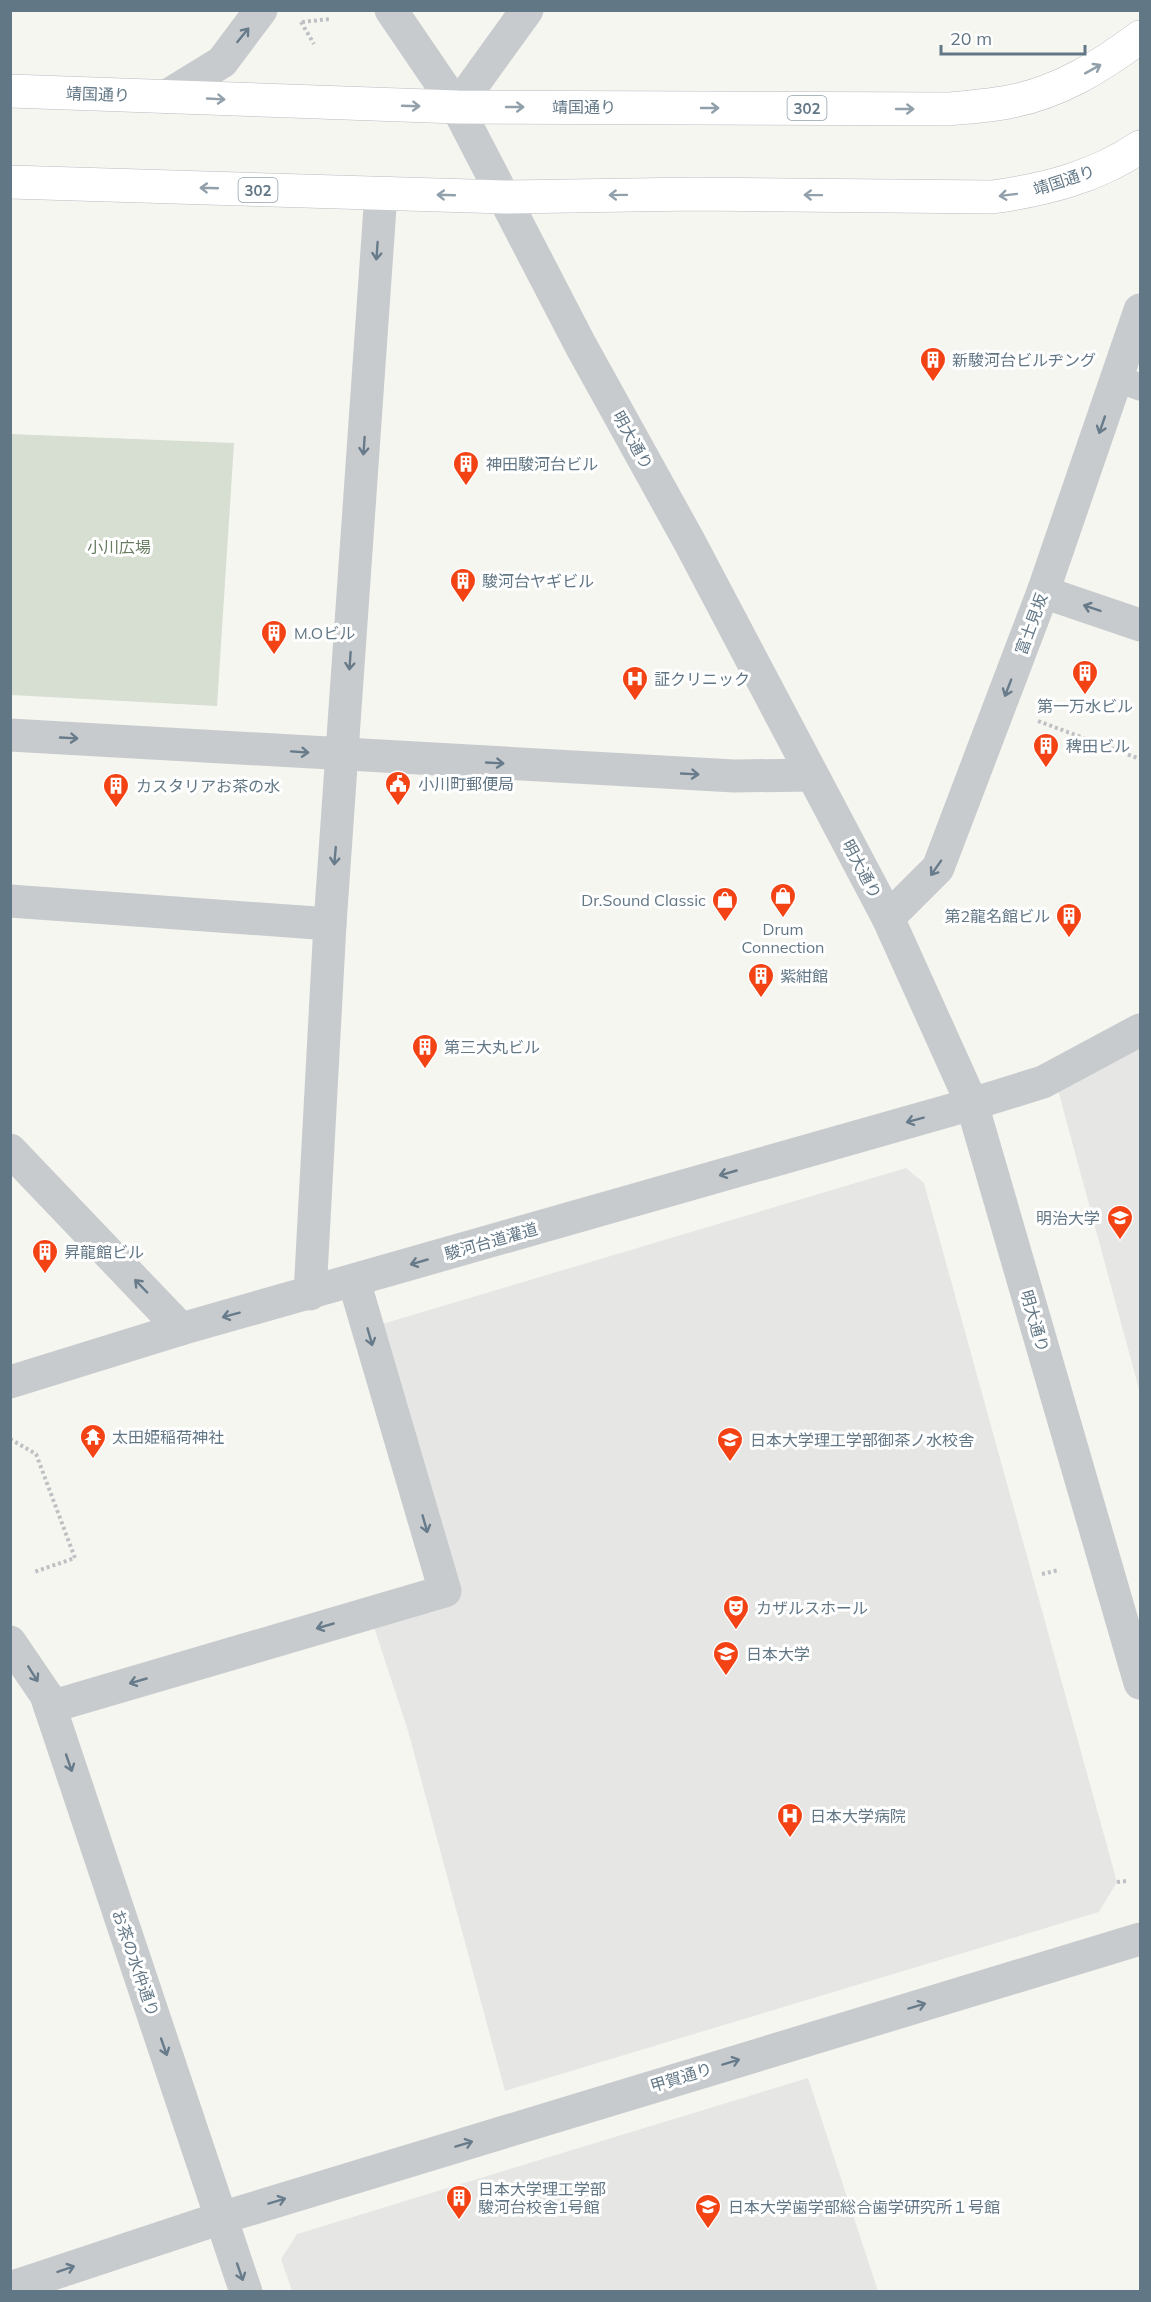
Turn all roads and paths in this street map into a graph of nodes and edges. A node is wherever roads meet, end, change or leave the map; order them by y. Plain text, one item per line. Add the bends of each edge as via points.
1 (261, 10) edge
2 (391, 10) edge
3 (527, 10) edge
4 (330, 19) dead end
5 (302, 22) dead end
6 (1140, 37) edge
7 (10, 91) edge
8 (165, 97) junction
9 (457, 107) junction
10 (1140, 147) edge
11 (10, 182) edge
12 (381, 193) junction
13 (505, 197) junction
14 (1140, 310) edge
15 (1129, 383) edge
16 (1043, 592) junction
17 (1140, 625) edge
18 (1000, 707) junction
19 (10, 735) edge
20 (344, 755) junction
21 (1140, 759) edge
22 (812, 775) junction
23 (10, 901) edge
24 (888, 918) junction
25 (330, 924) junction
26 (1140, 1030) edge
27 (972, 1104) junction
28 (10, 1150) edge
29 (354, 1281) junction
30 (310, 1294) junction
31 (181, 1329) junction
32 (10, 1382) edge
33 (10, 1439) edge
34 (1059, 1570) dead end
35 (34, 1572) dead end
36 (1042, 1574) dead end
37 (10, 1642) edge
38 (1140, 1683) edge
39 (50, 1707) junction
40 (1127, 1881) dead end
41 (1117, 1882) dead end
42 (1140, 1939) edge
43 (221, 2218) junction
44 (10, 2288) edge
45 (246, 2292) edge

8 -> 1 street via 222,62
2 - 9 street, 明大通り
3 - 9 street
4 - 5 path
9 -> 6 main road, 靖国通り / 302 via 948,109 1009,102 1060,87
7 - 8 main road, 靖国通り / 302
8 -> 9 main road, 靖国通り / 302
9 - 13 street, 明大通り
10 -> 13 main road, 靖国通り / 302 via 1089,174 1049,188 992,197
12 -> 11 main road, 靖国通り / 302
13 -> 12 main road, 靖国通り / 302
12 -> 20 street
13 - 22 street, 明大通り
14 - 15 street, 富士見坂
15 -> 16 street, 富士見坂
17 -> 16 street
16 -> 18 street, 富士見坂
18 - 21 path
18 -> 24 street, 富士見坂 via 938,868
19 -> 20 street
20 -> 22 street via 734,776
20 -> 25 street
22 - 24 street, 明大通り
23 - 25 street
24 - 27 street, 明大通り
25 - 30 street
26 - 27 street, 駿河台道灌道 via 1043,1082
27 -> 29 street, 駿河台道灌道
27 - 38 street, 明大通り
31 -> 28 street
29 - 30 street, 駿河台道灌道
29 -> 39 street via 445,1591
30 -> 31 street, 駿河台道灌道
31 - 32 street, 駿河台道灌道
33 - 35 path via 36,1454 75,1558
34 - 36 path
37 -> 39 street, お茶の水仲通り
39 -> 43 street, お茶の水仲通り
40 - 41 path
43 -> 42 street, 甲賀通り
44 -> 43 street, 甲賀通り
43 -> 45 street, お茶の水仲通り

